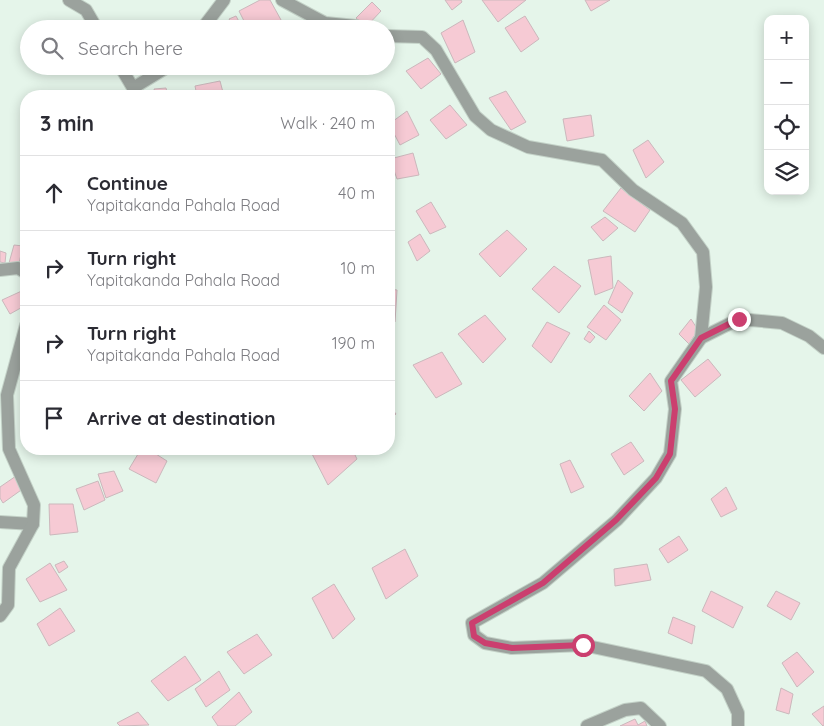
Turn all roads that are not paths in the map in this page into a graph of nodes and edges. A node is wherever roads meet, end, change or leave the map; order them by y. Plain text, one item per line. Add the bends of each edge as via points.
1 (70, 0) edge
2 (224, 0) edge
3 (282, 0) edge
4 (92, 20) edge
5 (209, 20) edge
6 (319, 20) edge
7 (395, 36) edge
8 (125, 75) edge
9 (154, 75) edge
10 (20, 269) edge
11 (0, 270) edge
12 (701, 338) junction
13 (20, 347) edge
14 (824, 348) edge
15 (0, 522) edge
16 (33, 524) junction
17 (0, 616) edge
18 (588, 726) edge
19 (660, 726) edge
20 (738, 726) edge

1 - 4 street via 86,10
2 - 5 street
3 - 6 street
7 - 12 street via 422,38 436,50 475,116 491,130 528,147 602,160 633,190 682,224 703,252 706,288
8 - 9 street via 133,88
10 - 11 street
12 - 14 street via 739,319 782,323
12 - 20 street via 671,381 675,409 670,454 656,478 616,520 543,583 472,623 474,636 485,643 512,648 583,645 706,671 726,689 738,713
13 - 16 street via 7,395 9,449 34,505
15 - 16 street
16 - 17 street via 9,568 8,605
18 - 19 street via 626,710 641,708

